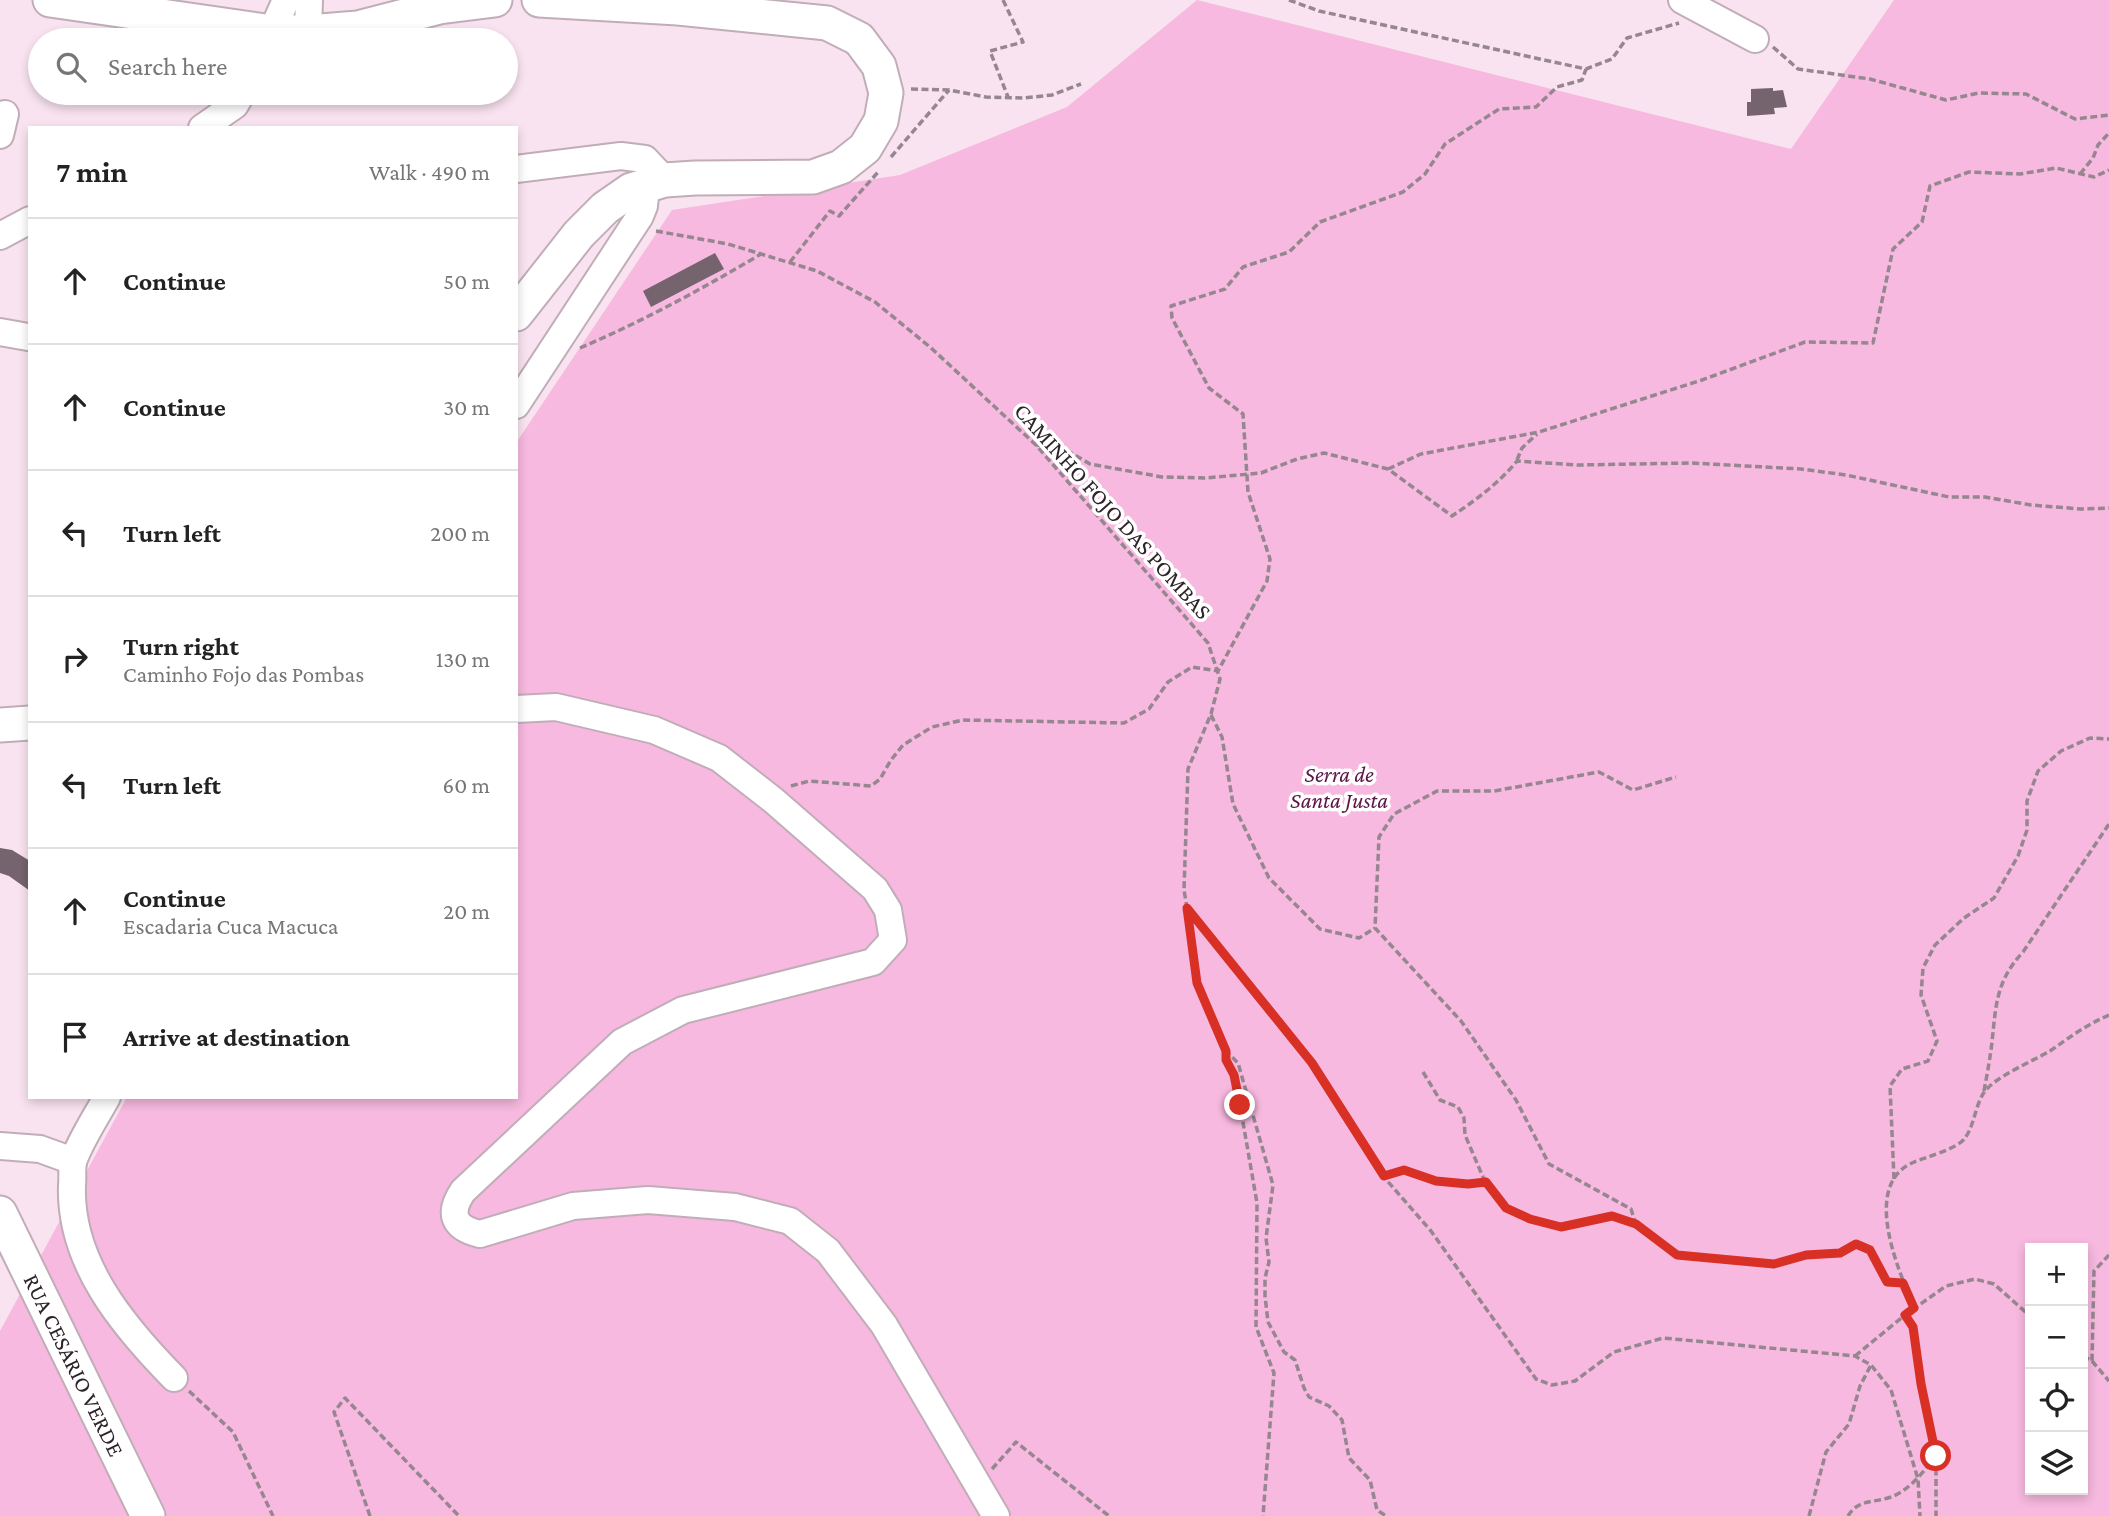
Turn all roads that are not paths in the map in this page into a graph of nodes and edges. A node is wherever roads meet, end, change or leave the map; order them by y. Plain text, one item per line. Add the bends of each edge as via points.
1 (50, 0) edge
2 (286, 0) edge
3 (495, 0) edge
4 (539, 0) edge
5 (1684, 1) edge
6 (438, 3) edge
7 (309, 16) edge
8 (221, 28) edge
9 (274, 28) edge
10 (286, 28) edge
11 (1755, 39) road end
12 (234, 105) edge
13 (205, 126) edge
14 (518, 169) edge
15 (655, 183) junction
16 (28, 221) edge
17 (0, 236) edge
18 (518, 311) edge
19 (0, 332) edge
20 (28, 337) edge
21 (518, 402) edge
22 (518, 709) edge
23 (28, 723) edge
24 (0, 725) edge
25 (106, 1099) edge
26 (0, 1146) edge
27 (73, 1161) junction
28 (1, 1216) edge
29 (174, 1378) road end
30 (148, 1516) edge
31 (996, 1516) edge

1 - 8 main road
2 - 9 street
3 - 6 main road
4 - 15 main road via 827,23 859,39 879,66 886,93 881,121 865,148 841,167 813,177 695,177
5 - 11 street
6 - 7 main road via 358,28
7 - 10 main road
12 - 13 street
14 - 15 street via 621,156 645,159
15 - 18 main road via 631,190 587,225
15 - 21 street via 634,226
16 - 17 street
19 - 20 street
22 - 31 street via 556,708 654,730 719,758 874,889 888,910 893,940 873,962 683,1010 622,1042 463,1191 453,1213 460,1226 480,1234 573,1206 648,1200 735,1207 790,1221 828,1251 884,1325
23 - 24 main road
25 - 27 street
26 - 27 street via 40,1149
27 - 29 street via 75,1227 104,1296
28 - 30 main road, RUA CESÁRIO VERDE

